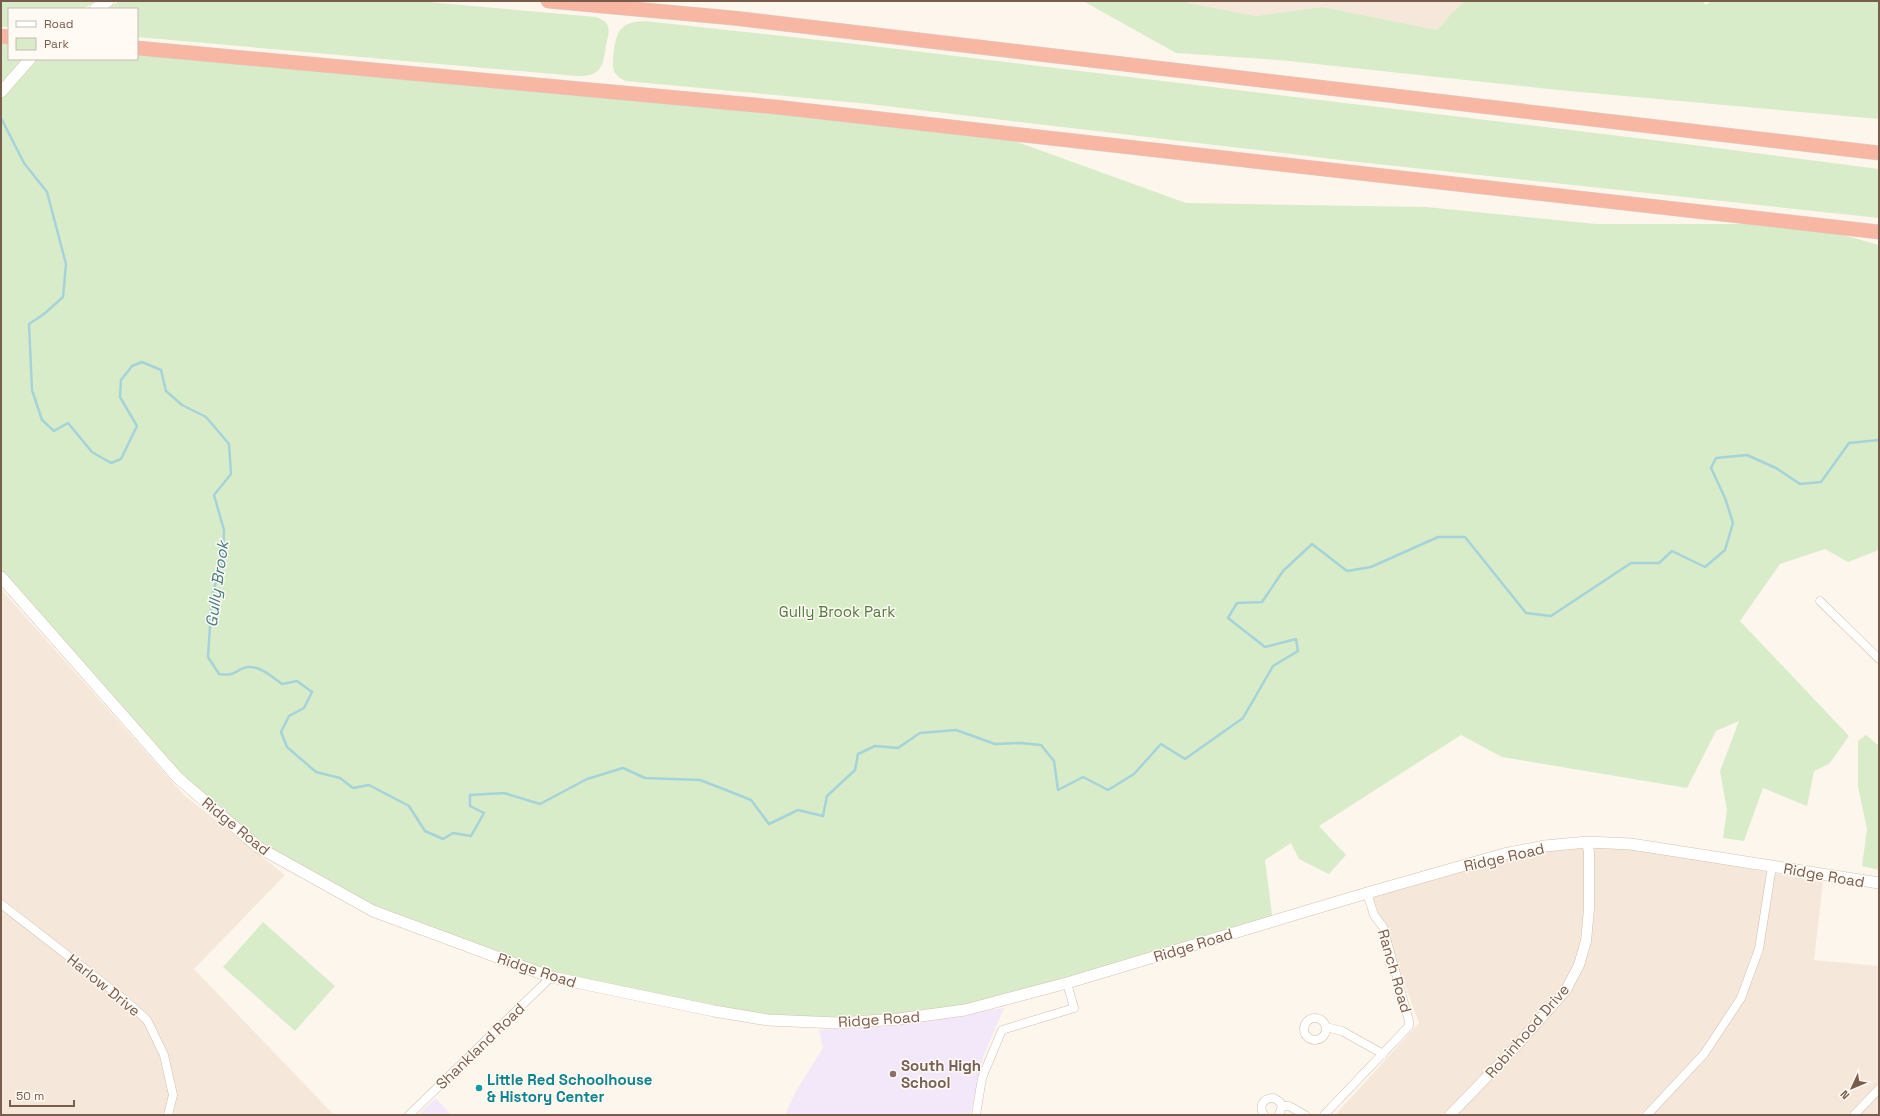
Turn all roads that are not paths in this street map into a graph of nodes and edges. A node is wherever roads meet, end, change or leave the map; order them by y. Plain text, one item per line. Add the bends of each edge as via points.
1 (108, 1) edge
2 (548, 1) edge
3 (97, 8) edge
4 (138, 48) edge
5 (29, 60) edge
6 (1, 92) edge
7 (1879, 153) edge
8 (1879, 232) edge
9 (1, 577) edge
10 (1820, 601) dead end
11 (1879, 659) edge
12 (1587, 842) junction
13 (1772, 866) junction
14 (1879, 883) edge
15 (1367, 893) junction
16 (1, 904) edge
17 (551, 977) junction
18 (1067, 983) junction
19 (1326, 1027) dead end
20 (1383, 1054) junction
21 (1879, 1089) edge
22 (1282, 1106) junction
23 (168, 1115) edge
24 (409, 1115) edge
25 (976, 1115) edge
26 (1264, 1115) edge
27 (1279, 1115) edge
28 (1305, 1115) edge
29 (1324, 1115) edge
30 (1450, 1115) edge
31 (1646, 1115) edge
32 (1854, 1115) edge

1 - 3 main road
2 - 7 highway via 733,18
4 - 8 highway via 776,107
5 - 6 main road
9 - 17 main road, Ridge Road via 178,778 258,847 373,911
10 - 11 street
12 - 13 main road, Ridge Road via 1631,844
12 - 15 main road, Ridge Road via 1545,846 1504,854
12 - 30 street, Robinhood Drive via 1589,909 1586,941 1579,965 1566,990
13 - 14 main road, Ridge Road
13 - 31 street via 1759,948 1741,998 1704,1054
15 - 18 main road, Ridge Road
15 - 20 street, Ranch Road via 1374,915 1383,927 1409,1021 1406,1031
16 - 23 street, Harlow Drive via 147,1020 164,1055 173,1095
17 - 18 main road, Ridge Road via 714,1012 768,1020 837,1023 899,1019 965,1010
17 - 24 street, Shankland Road
18 - 25 street via 1074,1008 1002,1030 982,1078
19 - 20 street via 1342,1031
20 - 29 street, Ranch Road
21 - 32 street
22 - 26 street via 1274,1098 1266,1099 1261,1106
22 - 27 street
22 - 28 street via 1289,1106

